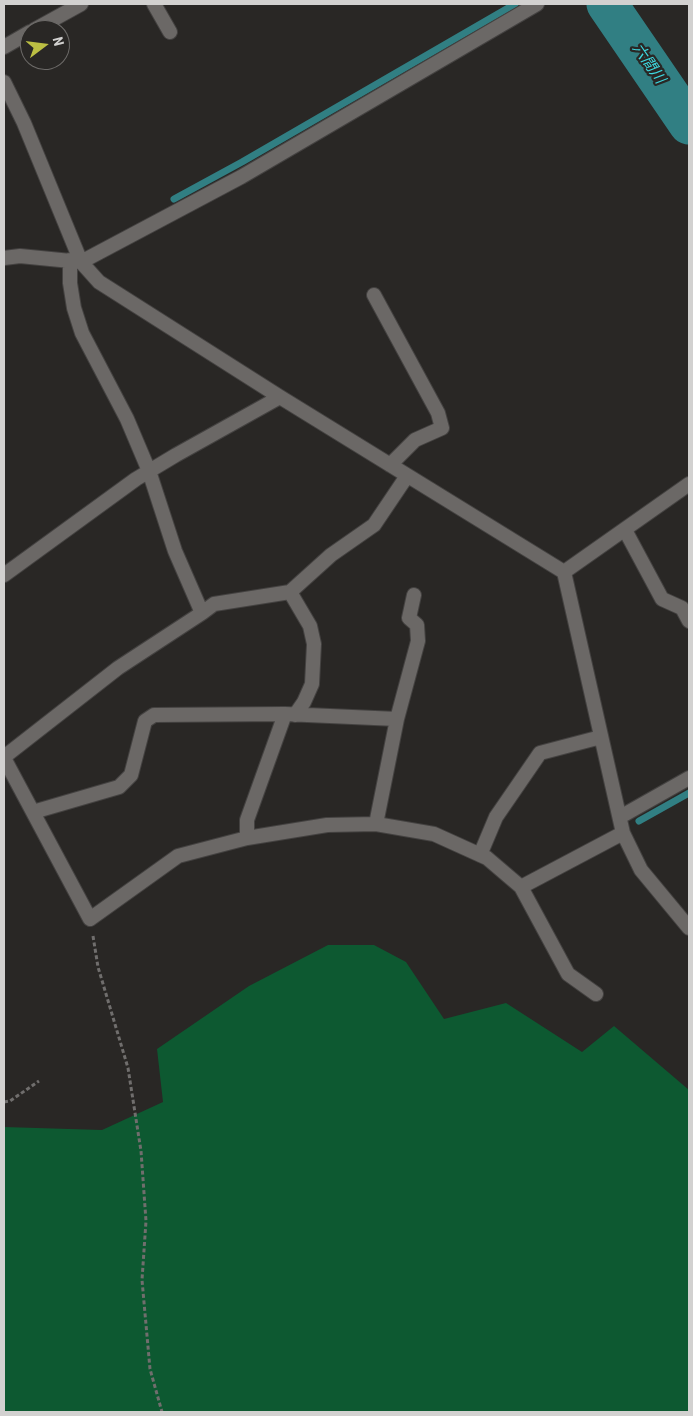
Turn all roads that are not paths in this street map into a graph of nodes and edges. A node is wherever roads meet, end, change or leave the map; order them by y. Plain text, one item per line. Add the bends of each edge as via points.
1 (81, 4) edge
2 (154, 4) edge
3 (537, 4) edge
4 (52, 20) edge
5 (170, 32) dead end
6 (20, 38) edge
7 (4, 47) edge
8 (4, 82) edge
9 (4, 258) edge
10 (76, 261) junction
11 (374, 295) dead end
12 (280, 397) junction
13 (390, 465) junction
14 (149, 471) junction
15 (407, 476) junction
16 (689, 484) edge
17 (625, 530) junction
18 (564, 572) junction
19 (4, 575) edge
20 (290, 592) junction
21 (414, 595) dead end
22 (202, 613) junction
23 (689, 621) edge
24 (290, 715) junction
25 (398, 719) junction
26 (601, 737) junction
27 (4, 758) edge
28 (689, 778) edge
29 (33, 812) junction
30 (620, 817) junction
31 (376, 824) junction
32 (623, 833) junction
33 (247, 838) junction
34 (480, 855) junction
35 (521, 887) junction
36 (689, 928) edge
37 (596, 994) dead end

1 - 4 street
2 - 5 street
3 - 10 street via 241,177
6 - 7 street
8 - 10 street via 24,123
9 - 10 street via 20,256
10 - 12 street via 99,282
10 - 14 street via 70,283 82,333 127,419
11 - 13 street via 438,413 442,428 415,440
12 - 13 street
12 - 14 street
13 - 15 street
14 - 19 street
14 - 22 street via 175,551
15 - 18 street
15 - 20 street via 374,525 331,555
16 - 17 street
17 - 18 street
17 - 23 street via 662,599 682,608
18 - 26 street
20 - 22 street via 214,604
20 - 24 street via 310,626 314,644 312,684 304,702
21 - 25 street via 409,618 417,625 418,641
22 - 27 street via 118,668
24 - 25 street
24 - 29 street via 154,715 145,721 131,775 119,787
24 - 33 street via 247,820
25 - 31 street
26 - 30 street
26 - 34 street via 540,753 496,817
27 - 29 street
28 - 30 street
29 - 33 street via 90,919 178,856
30 - 32 street
31 - 33 street via 327,825
31 - 34 street via 434,834
32 - 35 street
32 - 36 street via 641,870
34 - 35 street
35 - 37 street via 568,974

